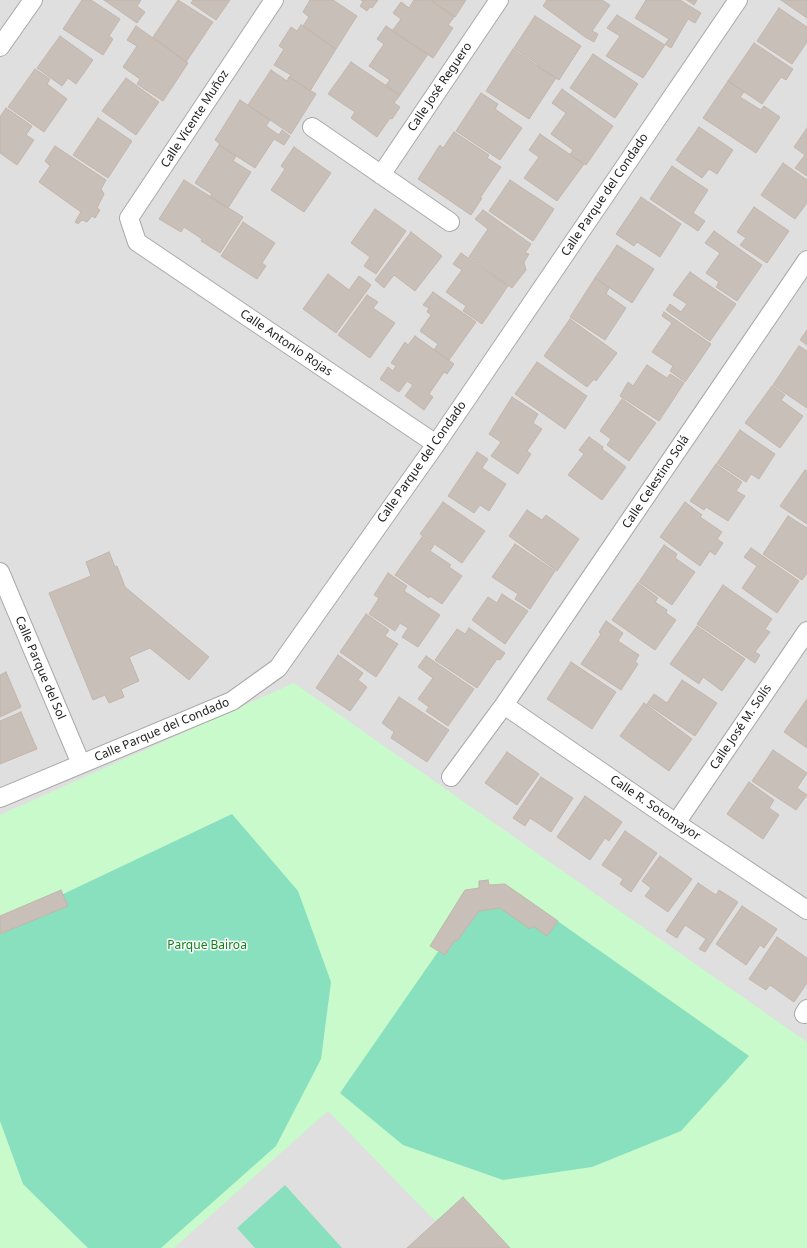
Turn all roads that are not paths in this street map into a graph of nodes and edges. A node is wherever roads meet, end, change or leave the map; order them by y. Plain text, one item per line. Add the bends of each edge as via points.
1 (32, 0) edge
2 (274, 0) edge
3 (500, 0) edge
4 (738, 0) edge
5 (0, 48) edge
6 (312, 127) dead end
7 (381, 175) junction
8 (450, 222) dead end
9 (137, 242) joint
10 (807, 260) edge
11 (436, 444) junction
12 (0, 572) edge
13 (807, 631) edge
14 (504, 705) junction
15 (81, 764) junction
16 (451, 777) dead end
17 (0, 798) edge
18 (676, 823) junction
19 (807, 910) edge

1 - 5 street
2 - 9 street, Calle Vicente Muñoz via 129,218
3 - 7 street, Calle José Reguero
4 - 11 street, Calle Parque del Condado
6 - 7 street
7 - 8 street
9 - 11 street, Calle Antonio Rojas
10 - 14 street, Calle Celestino Solá
11 - 15 street, Calle Parque del Condado via 278,668 232,701
12 - 15 street, Calle Parque del Sol
13 - 18 street, Calle José M. Solís
14 - 16 street, Calle Celestino Solá
14 - 18 street, Calle R. Sotomayor
15 - 17 street, Calle Parque del Condado
18 - 19 street, Calle R. Sotomayor

